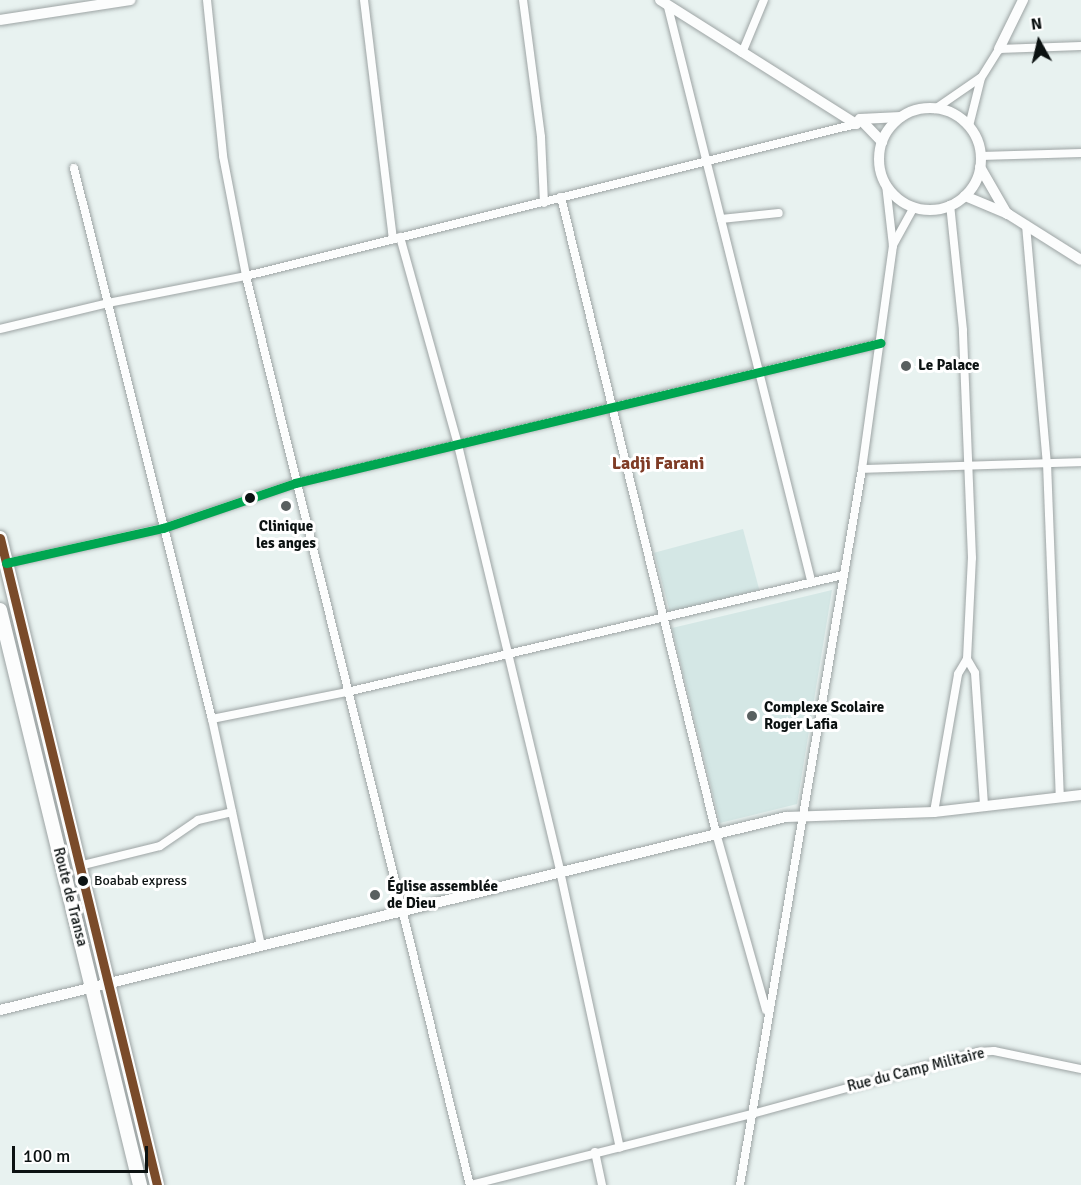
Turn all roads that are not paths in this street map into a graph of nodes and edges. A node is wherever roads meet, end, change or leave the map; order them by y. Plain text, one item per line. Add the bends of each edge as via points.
1 (130, 0) edge
2 (207, 0) edge
3 (364, 0) edge
4 (524, 0) edge
5 (764, 0) edge
6 (1023, 0) edge
7 (664, 4) edge
8 (0, 20) edge
9 (1081, 46) edge
10 (999, 49) junction
11 (742, 53) junction
12 (981, 78) junction
13 (935, 109) junction
14 (901, 117) junction
15 (858, 122) junction
16 (969, 126) junction
17 (882, 142) junction
18 (1081, 153) edge
19 (981, 162) junction
20 (707, 164) junction
21 (74, 168) dead end
22 (886, 185) junction
23 (965, 196) junction
24 (561, 198) junction
25 (544, 203) junction
26 (950, 206) junction
27 (914, 207) junction
28 (779, 213) dead end
29 (1008, 214) junction
30 (721, 219) junction
31 (1026, 225) junction
32 (397, 238) junction
33 (893, 246) junction
34 (1081, 260) edge
35 (246, 276) junction
36 (108, 303) junction
37 (0, 329) edge
38 (880, 343) junction
39 (760, 369) junction
40 (612, 407) junction
41 (458, 445) junction
42 (1081, 462) edge
43 (1047, 463) junction
44 (970, 467) junction
45 (861, 469) junction
46 (295, 483) junction
47 (163, 528) junction
48 (0, 538) edge
49 (6, 563) junction
50 (843, 575) junction
51 (811, 580) junction
52 (0, 610) edge
53 (662, 618) junction
54 (508, 653) junction
55 (967, 659) junction
56 (347, 692) junction
57 (212, 718) junction
58 (1081, 795) edge
59 (1060, 796) junction
60 (984, 805) junction
61 (232, 812) junction
62 (934, 812) junction
63 (802, 815) junction
64 (716, 833) junction
65 (79, 866) junction
66 (560, 871) junction
67 (402, 910) junction
68 (261, 945) junction
69 (107, 982) junction
70 (92, 987) junction
71 (0, 1010) edge
72 (767, 1013) junction
73 (1081, 1069) edge
74 (752, 1114) junction
75 (620, 1148) junction
76 (595, 1152) junction
77 (140, 1185) edge
78 (157, 1185) edge
79 (471, 1185) edge
80 (602, 1185) edge
81 (740, 1185) edge

1 - 8 street
2 - 35 street via 223,156
3 - 32 street
4 - 25 street via 541,137
5 - 11 street
6 - 10 street
7 - 11 street
7 - 20 street
9 - 10 street
10 - 12 street
11 - 15 street
12 - 13 street
12 - 16 street
13 - 14 street
13 - 16 street via 953,114
14 - 15 street
14 - 17 street
15 - 17 street
15 - 20 street
16 - 19 street
17 - 22 street via 879,156
18 - 19 street
19 - 23 street
19 - 29 street
20 - 24 street
20 - 30 street
21 - 36 street
22 - 27 street via 898,199
22 - 33 street
23 - 26 street
23 - 29 street
24 - 25 street
24 - 40 street
25 - 32 street
26 - 27 street via 932,210
26 - 44 street via 957,243
27 - 33 street
28 - 30 street
29 - 31 street
30 - 39 street
31 - 34 street
31 - 43 street
32 - 35 street
32 - 41 street
33 - 38 street
35 - 36 street
35 - 46 street
36 - 37 street
36 - 47 street
38 - 39 street
38 - 45 street
39 - 40 street
39 - 51 street
40 - 41 street
40 - 53 street
41 - 46 street
41 - 54 street
42 - 43 street
43 - 44 street
43 - 59 street
44 - 45 street
44 - 55 street via 972,558
45 - 50 street
46 - 47 street
46 - 56 street
47 - 49 street
47 - 57 street
48 - 49 main road, Route de Transa
49 - 65 main road, Route de Transa
50 - 51 street
50 - 63 street
51 - 53 street
52 - 70 main road, Route de Transa
53 - 54 street
53 - 64 street
54 - 56 street
54 - 66 street
55 - 60 street via 975,673
55 - 62 street via 958,674
56 - 57 street
56 - 67 street
57 - 61 street
58 - 59 street
59 - 60 street
60 - 62 street
61 - 65 street via 198,820 160,846
61 - 68 street
62 - 63 street
63 - 64 street
63 - 72 street
64 - 66 street
64 - 72 street
65 - 69 main road, Route de Transa
66 - 67 street
66 - 75 street
67 - 68 street
67 - 79 street
68 - 69 street
69 - 70 street
69 - 78 main road, Route de Transa
70 - 71 street
70 - 77 main road, Route de Transa
72 - 74 street
73 - 74 street, Rue du Camp Militaire via 994,1051 978,1052
74 - 75 street, Rue du Camp Militaire
74 - 81 street
75 - 76 street, Rue du Camp Militaire
76 - 79 street, Rue du Camp Militaire
76 - 80 street

